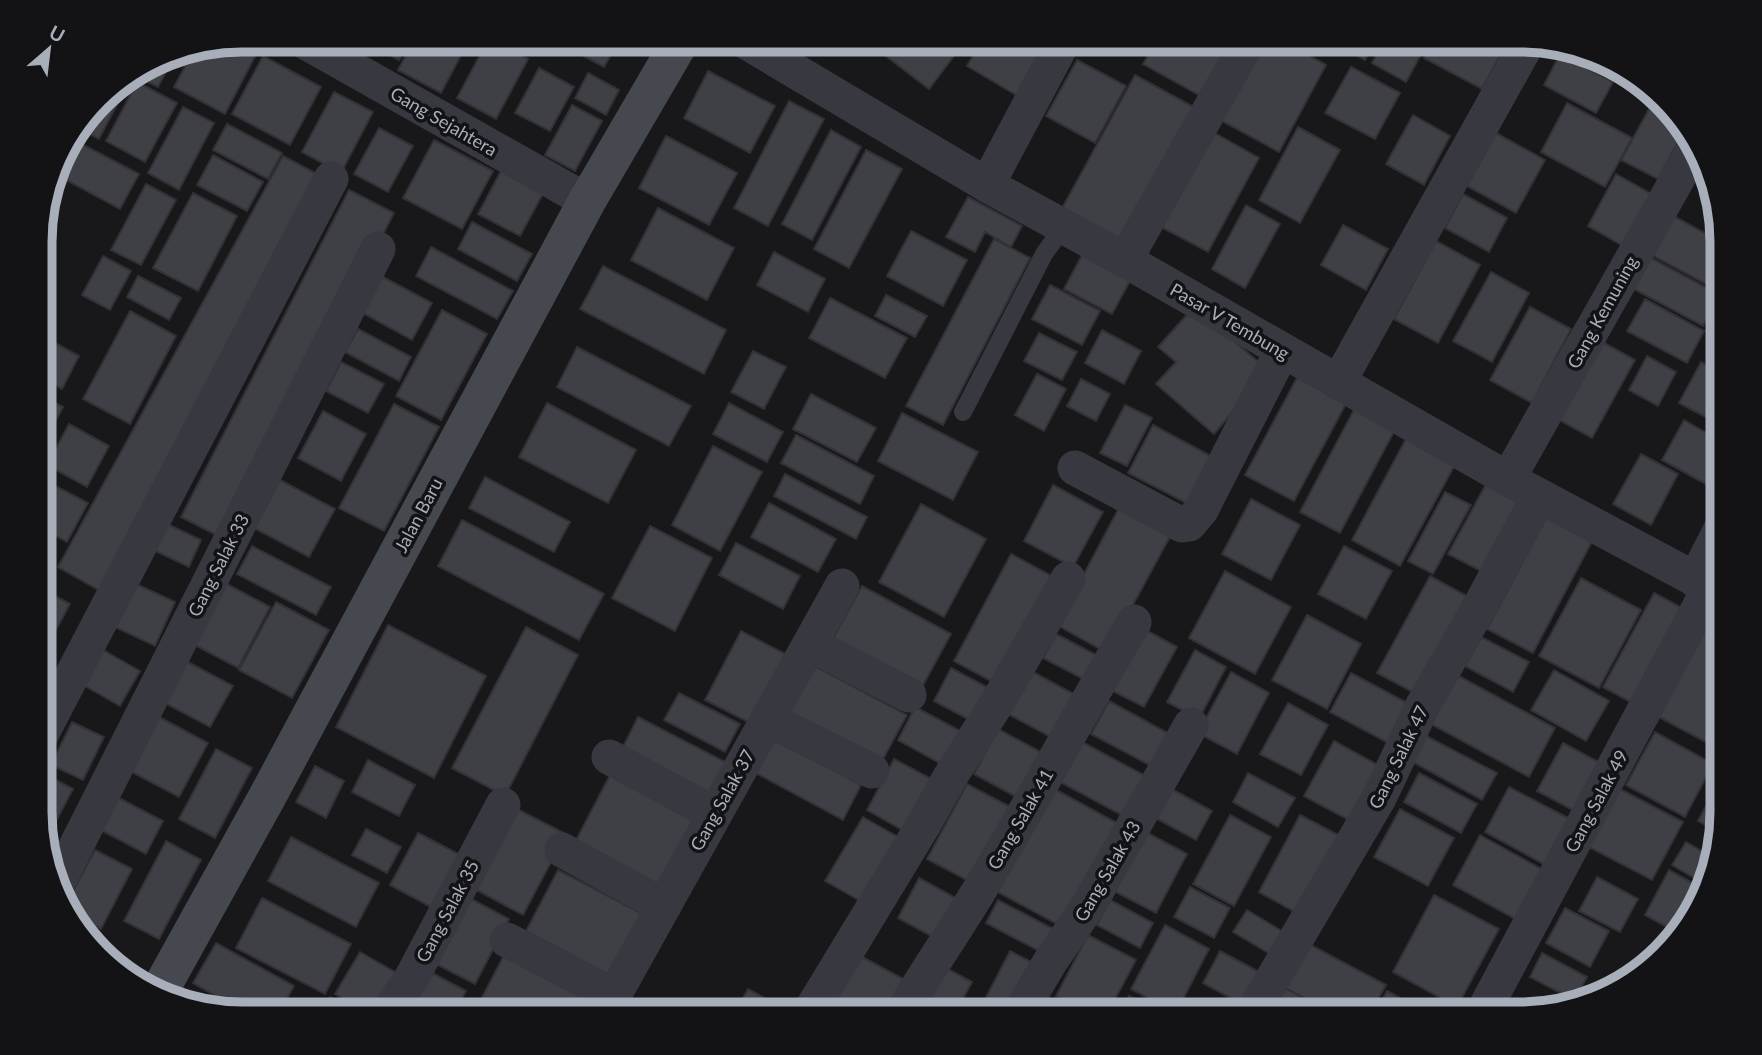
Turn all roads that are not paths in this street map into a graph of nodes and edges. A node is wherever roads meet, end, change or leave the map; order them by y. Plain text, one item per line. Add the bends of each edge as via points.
1 (323, 52) edge
2 (671, 52) edge
3 (763, 52) edge
4 (1058, 52) edge
5 (1242, 52) edge
6 (1523, 52) edge
7 (1689, 158) edge
8 (331, 179) dead end
9 (987, 185) junction
10 (587, 201) junction
11 (1064, 226) junction
12 (377, 249) dead end
13 (1125, 260) junction
14 (1282, 351) junction
15 (1338, 383) junction
16 (963, 412) dead end
17 (1075, 468) dead end
18 (1507, 479) junction
19 (1539, 496) junction
20 (1068, 579) dead end
21 (842, 586) dead end
22 (1709, 586) edge
23 (1134, 622) dead end
24 (810, 644) junction
25 (909, 695) dead end
26 (52, 714) edge
27 (767, 719) junction
28 (1191, 725) dead end
29 (610, 757) dead end
30 (872, 771) dead end
31 (503, 805) dead end
32 (715, 814) junction
33 (562, 850) dead end
34 (63, 873) edge
35 (664, 906) junction
36 (507, 940) dead end
37 (163, 985) edge
38 (395, 1002) edge
39 (603, 1002) edge
40 (610, 1002) edge
41 (816, 1002) edge
42 (908, 1002) edge
43 (1026, 1002) edge
44 (1259, 1002) edge
45 (1488, 1002) edge

1 - 10 street, Gang Sejahtera
2 - 10 main road, Jalan Baru
3 - 9 street, Pasar V Tembung
4 - 9 street
5 - 13 street
6 - 15 street
7 - 18 street, Gang Kemuning
8 - 26 street
9 - 11 street, Pasar V Tembung
10 - 37 main road, Jalan Baru
11 - 13 street, Pasar V Tembung
11 - 16 lane via 1044,254
12 - 34 street, Gang Salak 33
13 - 14 street, Pasar V Tembung
14 - 15 street, Pasar V Tembung
14 - 17 street via 1201,510 1189,524 1182,525
15 - 18 street, Pasar V Tembung
18 - 19 street, Pasar V Tembung
19 - 22 street, Pasar V Tembung
19 - 44 street, Gang Salak 47 via 1423,705 1379,798
20 - 41 street
21 - 24 street, Gang Salak 37
22 - 45 street, Gang Salak 49
23 - 42 street, Gang Salak 41 via 981,888
24 - 25 street
24 - 27 street, Gang Salak 37
27 - 30 street
27 - 32 street, Gang Salak 37
28 - 43 street, Gang Salak 43 via 1088,906
29 - 32 street
31 - 38 street, Gang Salak 35
32 - 35 street, Gang Salak 37
33 - 35 street
35 - 40 street, Gang Salak 37
36 - 39 street

